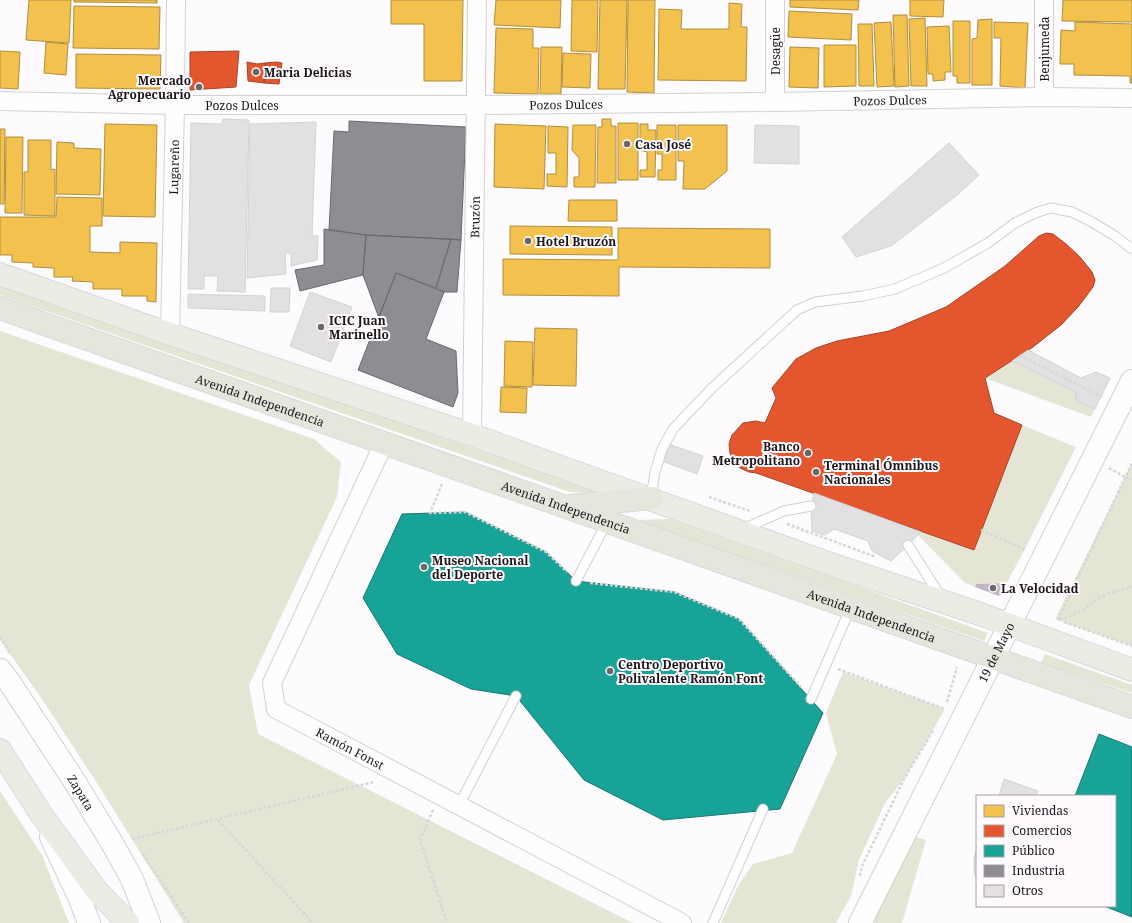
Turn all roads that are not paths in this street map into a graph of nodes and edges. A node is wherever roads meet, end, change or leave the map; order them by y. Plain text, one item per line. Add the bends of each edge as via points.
1 (176, 0) edge
2 (477, 0) edge
3 (775, 0) edge
4 (1044, 0) edge
5 (1044, 98) junction
6 (1132, 98) edge
7 (0, 101) edge
8 (775, 102) junction
9 (175, 105) junction
10 (475, 105) junction
11 (1132, 249) edge
12 (0, 274) edge
13 (0, 308) edge
14 (170, 334) junction
15 (1132, 381) edge
16 (472, 435) junction
17 (384, 443) junction
18 (651, 498) junction
19 (565, 506) junction
20 (812, 506) dead end
21 (608, 522) junction
22 (739, 531) junction
23 (908, 545) dead end
24 (576, 581) road end
25 (944, 602) junction
26 (850, 609) junction
27 (1010, 625) junction
28 (992, 658) junction
29 (0, 670) edge
30 (1132, 670) edge
31 (516, 696) dead end
32 (811, 699) dead end
33 (1132, 707) edge
34 (0, 750) edge
35 (459, 805) junction
36 (763, 809) dead end
37 (41, 814) junction
38 (89, 923) edge
39 (128, 923) edge
40 (149, 923) edge
41 (682, 923) edge
42 (713, 923) edge
43 (860, 923) edge

1 - 9 street, Lugareño
2 - 10 street, Bruzón
3 - 8 street, Desagüe
4 - 5 street, Benjumeda
5 - 6 street, Pozos Dulces
5 - 8 street, Pozos Dulces
7 - 9 street, Pozos Dulces
8 - 10 street, Pozos Dulces
9 - 10 street, Pozos Dulces
9 - 14 street, Lugareño
10 - 16 street, Bruzón
11 - 18 lane via 1092,222 1072,212 1051,208 1016,223 988,243 944,268 896,289 815,302 797,310 712,388 673,429 662,449
12 - 14 main road
13 - 17 highway, Avenida Independencia
14 - 16 main road
15 - 27 street, 19 de Mayo
16 - 18 main road
17 - 19 highway, Avenida Independencia
17 - 35 street, Ramón Fonst via 272,683 276,709
18 - 19 highway
18 - 22 main road
19 - 21 highway, Avenida Independencia
20 - 22 lane via 784,511
21 - 24 lane
21 - 26 highway, Avenida Independencia
22 - 25 main road
23 - 25 lane
25 - 27 main road
26 - 28 highway, Avenida Independencia
26 - 32 lane
27 - 28 street, 19 de Mayo
27 - 30 main road
28 - 33 highway, Avenida Independencia
28 - 43 street, 19 de Mayo
29 - 40 street, Zapata via 73,779 112,843 132,879
31 - 35 lane
34 - 37 main road
35 - 41 street, Ramón Fonst
36 - 42 lane
37 - 38 street
37 - 39 main road via 97,891

